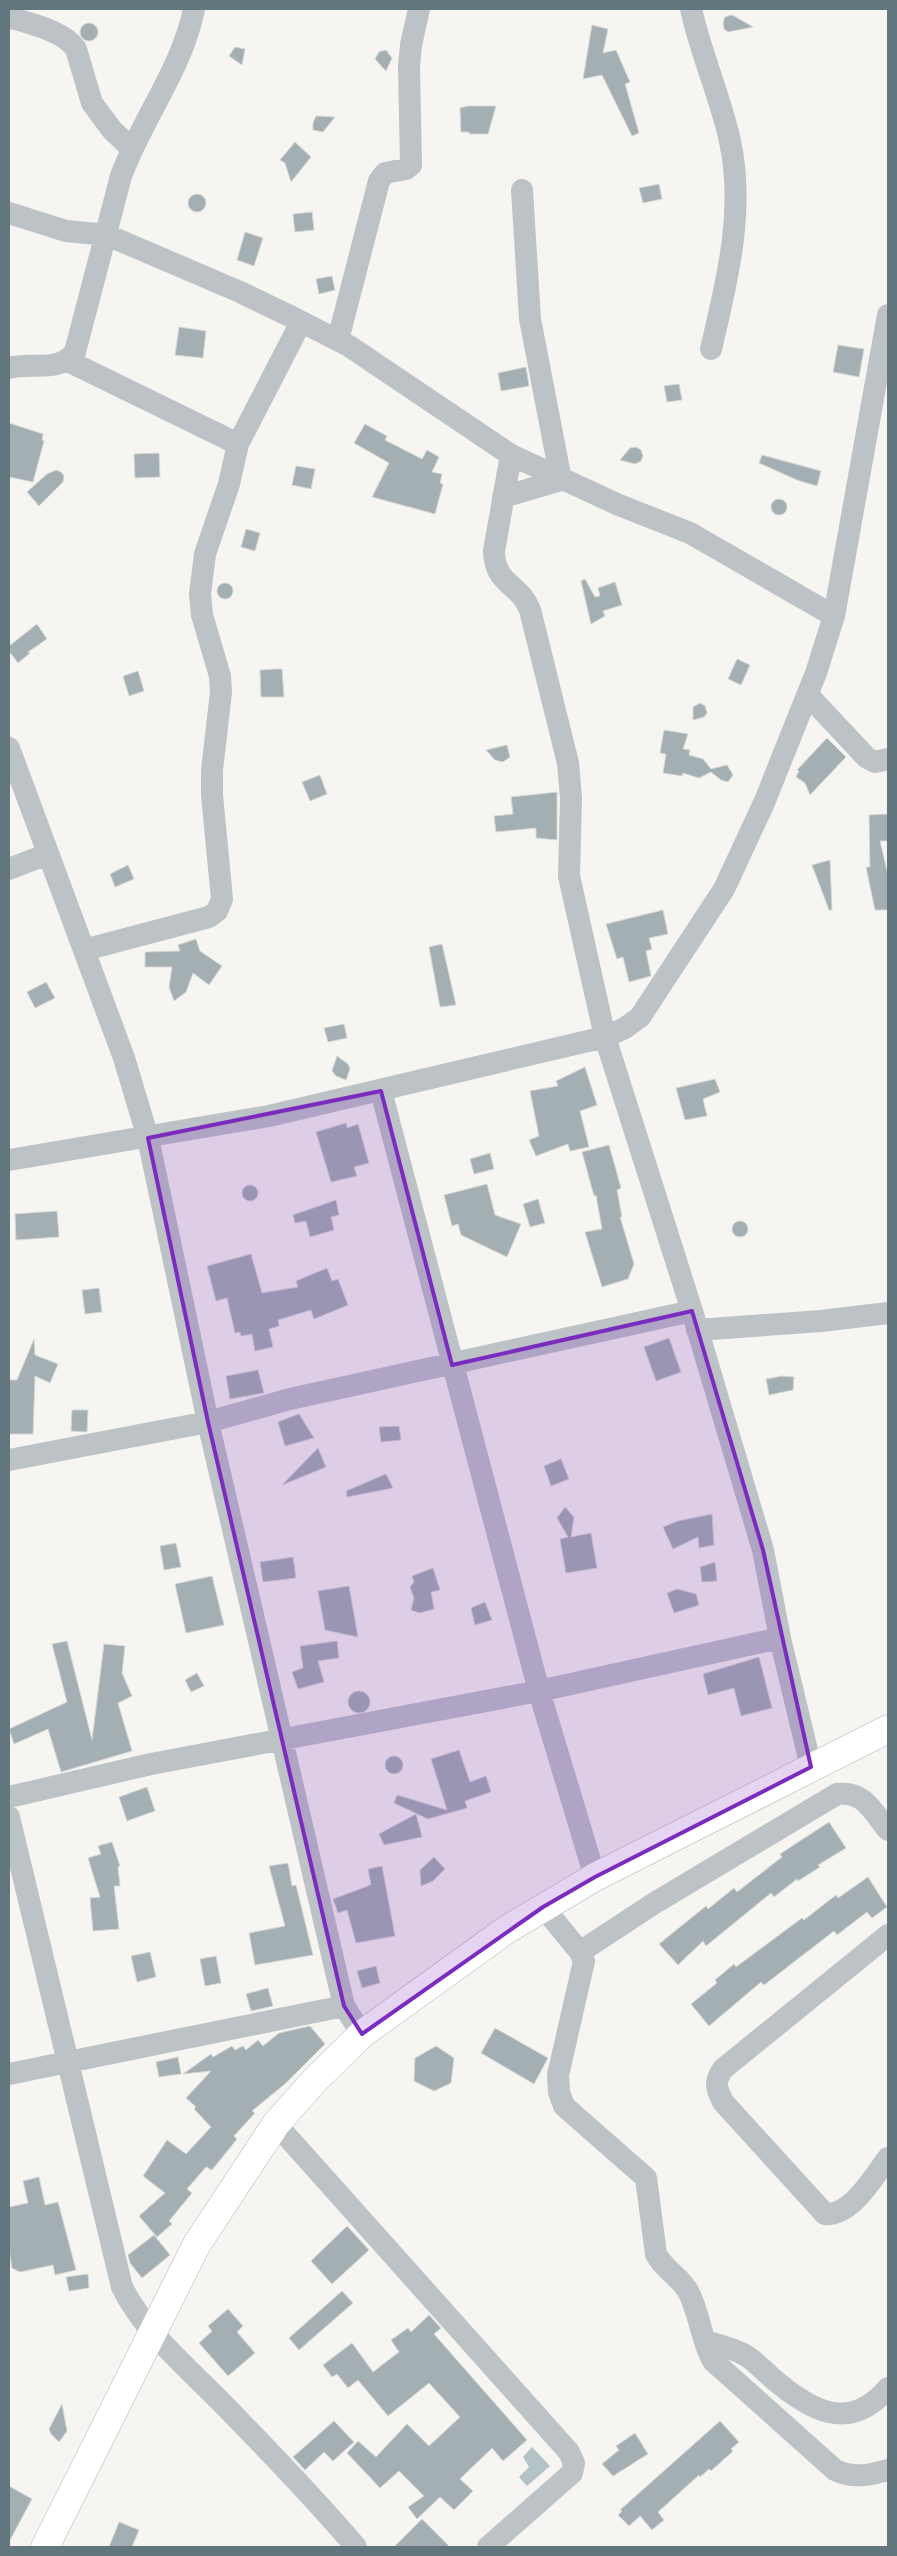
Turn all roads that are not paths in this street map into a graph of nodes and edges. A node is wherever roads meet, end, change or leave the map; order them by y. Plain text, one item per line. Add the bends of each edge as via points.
1 (194, 9) edge
2 (419, 9) edge
3 (691, 9) edge
4 (9, 17) edge
5 (131, 148) junction
6 (522, 190) dead end
7 (9, 213) edge
8 (107, 235) junction
9 (888, 315) edge
10 (301, 322) junction
11 (338, 340) junction
12 (711, 349) dead end
13 (68, 361) junction
14 (9, 368) edge
15 (238, 444) junction
16 (511, 456) junction
17 (561, 480) junction
18 (504, 497) junction
19 (834, 616) junction
20 (808, 695) junction
21 (9, 748) edge
22 (888, 759) edge
23 (48, 854) junction
24 (9, 869) edge
25 (84, 950) junction
26 (605, 1037) junction
27 (381, 1091) junction
28 (148, 1138) junction
29 (9, 1160) edge
30 (888, 1313) edge
31 (694, 1320) junction
32 (452, 1365) junction
33 (208, 1422) junction
34 (9, 1460) edge
35 (780, 1638) junction
36 (539, 1690) junction
37 (888, 1729) edge
38 (283, 1741) junction
39 (811, 1767) junction
40 (9, 1797) edge
41 (9, 1817) edge
42 (888, 1830) edge
43 (594, 1877) junction
44 (543, 1907) junction
45 (888, 1935) edge
46 (580, 1952) junction
47 (344, 2006) junction
48 (362, 2034) junction
49 (68, 2061) junction
50 (9, 2074) edge
51 (276, 2124) junction
52 (888, 2158) edge
53 (153, 2333) junction
54 (705, 2341) junction
55 (888, 2388) edge
56 (888, 2470) edge
57 (45, 2547) edge
58 (356, 2547) edge
59 (488, 2547) edge

1 - 5 street via 181,52
2 - 11 street via 409,66 411,164 406,169 385,173 379,180
3 - 12 street via 730,142 735,193 733,250
4 - 5 street via 72,42 92,103 112,130
5 - 8 street
6 - 17 street via 530,319
7 - 8 street via 66,231
8 - 10 street
8 - 13 street via 75,352
9 - 19 street
10 - 11 street
10 - 15 street
11 - 16 street
13 - 14 street via 56,365
13 - 15 street
15 - 25 street via 205,554 200,594 202,615 220,676 212,796 222,899 217,911 209,917
16 - 17 street
16 - 18 street
17 - 18 street
17 - 19 street via 690,533
18 - 26 street via 494,565 500,576 526,601 568,763 571,798 568,876
19 - 20 street
20 - 22 street via 867,758 875,762
20 - 26 street via 724,889 640,1017
21 - 23 street
23 - 24 street
23 - 25 street
25 - 28 street via 124,1058
26 - 27 street
26 - 31 street
27 - 28 street
27 - 32 street
28 - 29 street
28 - 33 street
30 - 31 street
31 - 32 street
31 - 35 street via 763,1550
32 - 33 street via 290,1399
32 - 36 street
33 - 34 street
33 - 38 street
35 - 36 street
35 - 39 street
36 - 38 street
36 - 43 street
37 - 39 main road
38 - 40 street via 151,1764
38 - 47 street
39 - 43 main road
41 - 49 street
42 - 46 street via 860,1796 837,1794 653,1904
43 - 44 main road
44 - 46 street
44 - 48 main road
45 - 52 street via 723,2069 716,2079 716,2088 723,2102 825,2214 836,2216 844,2211
46 - 54 street via 584,1961 558,2075 559,2092 564,2106 646,2178 656,2254 661,2264 688,2291
47 - 48 street
47 - 49 street
48 - 51 main road
49 - 50 street
49 - 53 street via 122,2287 133,2309
51 - 53 main road via 196,2244
51 - 59 street via 569,2452 574,2463 572,2473
53 - 57 main road
53 - 58 street via 259,2440
54 - 55 street via 746,2355 801,2402 828,2413 846,2415 864,2410
54 - 56 street via 713,2361 835,2470 846,2476 864,2476

